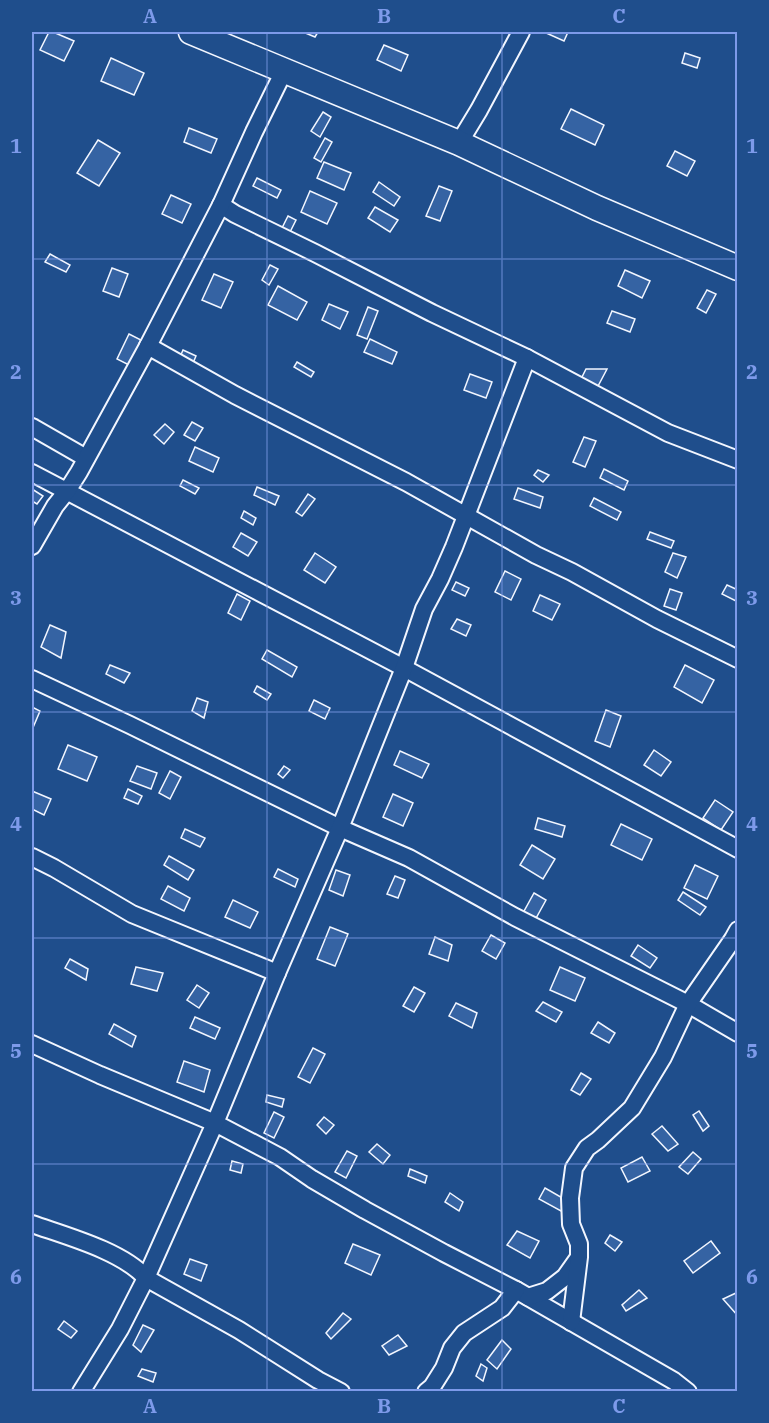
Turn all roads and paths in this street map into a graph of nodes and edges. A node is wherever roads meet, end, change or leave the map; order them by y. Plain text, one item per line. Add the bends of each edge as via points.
1 (191, 32) edge
2 (521, 32) edge
3 (284, 71) junction
4 (459, 143) junction
5 (221, 205) junction
6 (734, 264) edge
7 (148, 346) junction
8 (527, 357) junction
9 (32, 427) edge
10 (86, 459) junction
11 (738, 460) edge
12 (32, 473) edge
13 (67, 491) junction
14 (466, 516) junction
15 (32, 546) edge
16 (738, 659) edge
17 (404, 668) junction
18 (32, 679) edge
19 (340, 828) junction
20 (738, 849) edge
21 (32, 857) edge
22 (738, 930) edge
23 (278, 972) junction
24 (688, 1004) junction
25 (738, 1033) edge
26 (32, 1044) edge
27 (215, 1123) junction
28 (32, 1224) edge
29 (579, 1257) junction
30 (146, 1278) junction
31 (522, 1293) junction
32 (571, 1322) junction
33 (81, 1392) edge
34 (341, 1392) edge
35 (426, 1392) edge
36 (688, 1392) edge

1 - 3 main road
2 - 4 street
3 - 4 main road
3 - 5 street
4 - 6 main road via 597,208
5 - 7 street
5 - 8 street via 432,314
7 - 10 street
7 - 14 street
8 - 11 street via 668,433
8 - 14 street
9 - 10 street
10 - 13 street
12 - 13 street
13 - 15 street
13 - 17 street
14 - 16 street
14 - 17 street via 424,609
17 - 19 street
17 - 20 street
18 - 19 street
19 - 23 street
19 - 24 street via 409,858 515,917
21 - 23 street via 132,914
22 - 24 street
23 - 27 street
24 - 25 street
24 - 29 street via 663,1057 632,1108 587,1148 574,1168 570,1198
26 - 27 street
27 - 30 street
27 - 31 street via 280,1157 365,1210
28 - 30 street via 110,1252
29 - 31 street via 565,1277 547,1292
29 - 32 street
30 - 33 street
30 - 34 street
31 - 32 street
31 - 35 street via 464,1333
32 - 36 street

